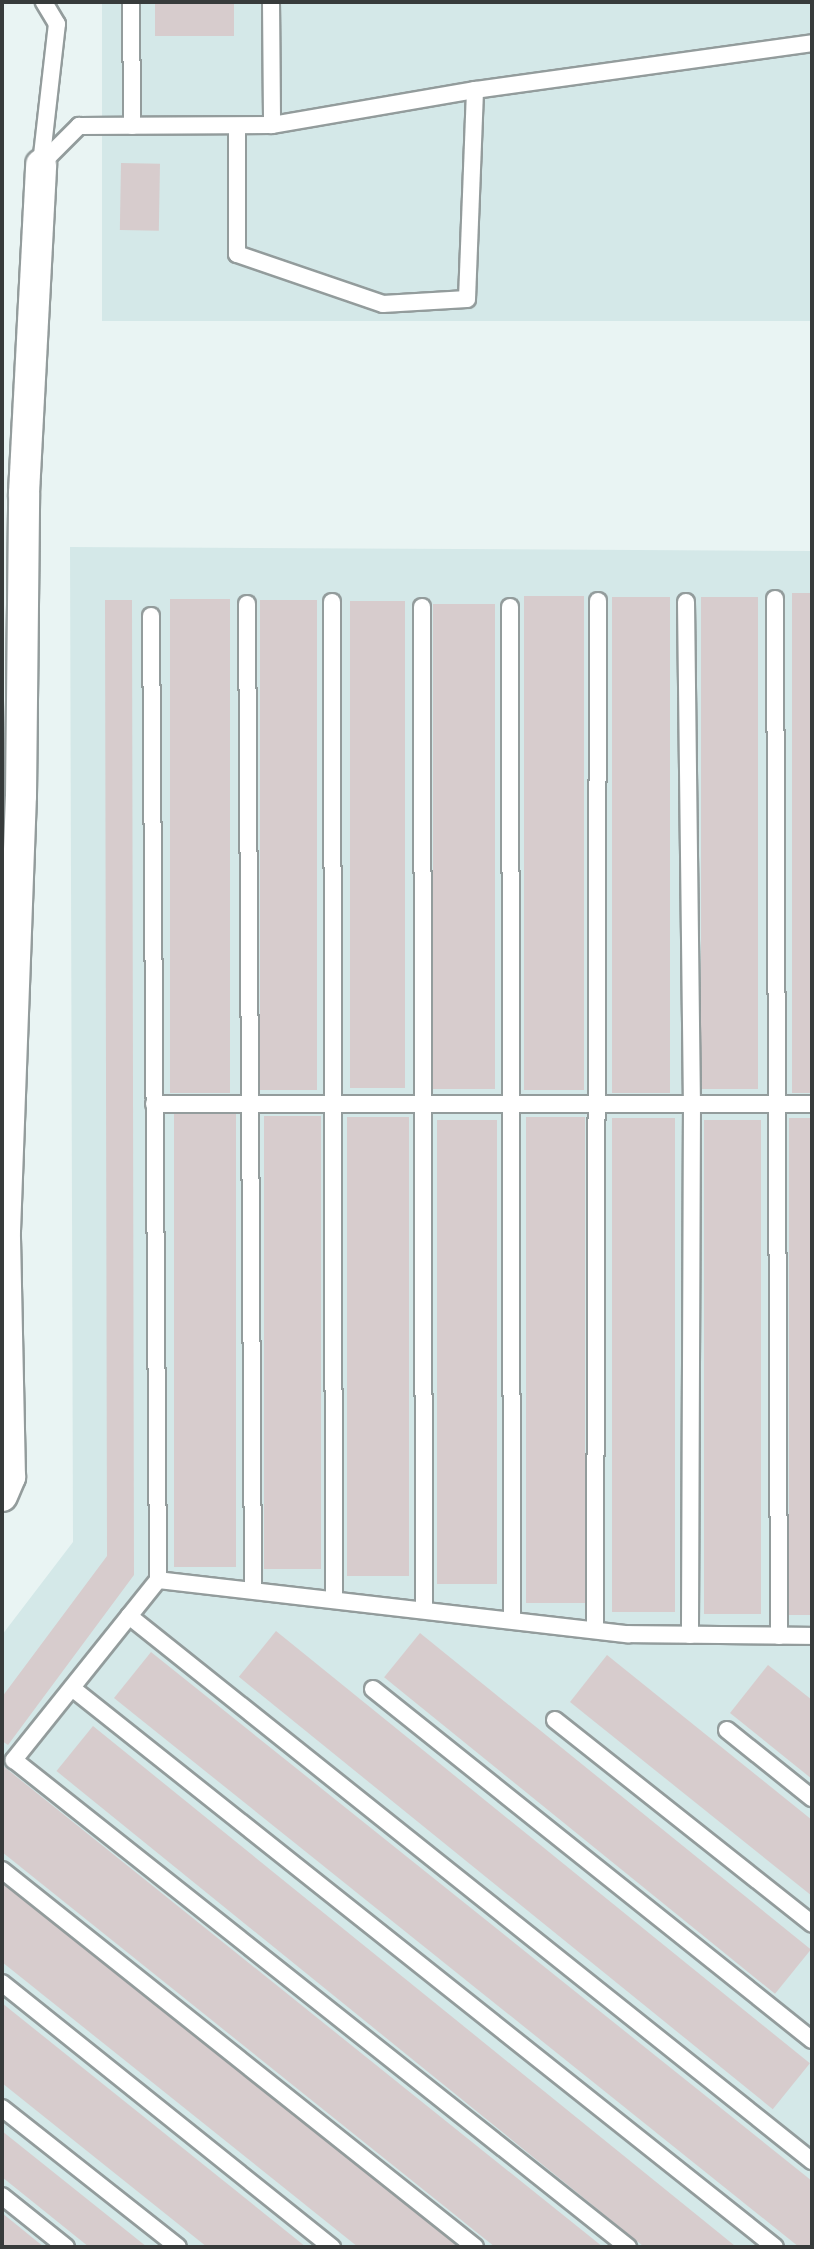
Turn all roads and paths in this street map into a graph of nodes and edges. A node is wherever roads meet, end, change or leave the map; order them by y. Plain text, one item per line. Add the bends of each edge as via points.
1 (44, 2) edge
2 (131, 2) edge
3 (271, 2) edge
4 (812, 43) edge
5 (475, 90) junction
6 (272, 125) junction
7 (132, 126) junction
8 (237, 126) junction
9 (41, 164) junction
10 (775, 599) dead end
11 (598, 601) dead end
12 (332, 602) dead end
13 (686, 602) dead end
14 (247, 604) dead end
15 (422, 607) dead end
16 (510, 607) dead end
17 (151, 616) dead end
18 (154, 1104) junction
19 (248, 1104) junction
20 (334, 1104) junction
21 (424, 1104) junction
22 (512, 1104) junction
23 (598, 1104) junction
24 (692, 1104) junction
25 (775, 1104) junction
26 (812, 1104) edge
27 (3, 1230) edge
28 (2, 1496) edge
29 (158, 1580) junction
30 (253, 1589) junction
31 (334, 1599) junction
32 (424, 1610) junction
33 (129, 1616) junction
34 (512, 1620) junction
35 (595, 1630) junction
36 (690, 1635) junction
37 (779, 1636) junction
38 (812, 1636) edge
39 (72, 1688) junction
40 (373, 1689) dead end
41 (555, 1720) dead end
42 (727, 1730) dead end
43 (812, 1798) edge
44 (2, 1870) edge
45 (812, 1924) edge
46 (2, 1983) edge
47 (812, 2040) edge
48 (2, 2108) edge
49 (812, 2161) edge
50 (2, 2196) edge
51 (66, 2247) edge
52 (178, 2247) edge
53 (332, 2247) edge
54 (475, 2247) edge
55 (628, 2247) edge
56 (775, 2247) edge

1 - 9 lane via 57,24
2 - 7 lane
3 - 6 lane
4 - 5 lane
5 - 6 lane
5 - 8 lane via 467,299 383,304 237,254
6 - 8 lane
7 - 8 lane
7 - 9 lane via 79,126
9 - 27 street via 24,493 21,796
10 - 25 lane
11 - 23 lane
12 - 20 lane
13 - 24 lane
14 - 19 lane
15 - 21 lane
16 - 22 lane
17 - 18 lane
18 - 19 lane
18 - 29 lane
19 - 20 lane
19 - 30 lane
20 - 21 lane
20 - 31 lane
21 - 22 lane
21 - 32 lane
22 - 23 lane
22 - 34 lane
23 - 24 lane
23 - 35 lane
24 - 25 lane
24 - 36 lane
25 - 26 lane
25 - 37 lane
27 - 28 street via 10,1477
29 - 30 lane
29 - 33 lane
30 - 31 lane
31 - 32 lane
32 - 34 lane
33 - 39 lane
33 - 49 lane
34 - 35 lane
35 - 36 lane
36 - 37 lane
37 - 38 lane
39 - 55 lane via 14,1760
39 - 56 lane
40 - 47 lane
41 - 45 lane
42 - 43 lane
44 - 54 lane
46 - 53 lane
48 - 52 lane
50 - 51 lane

